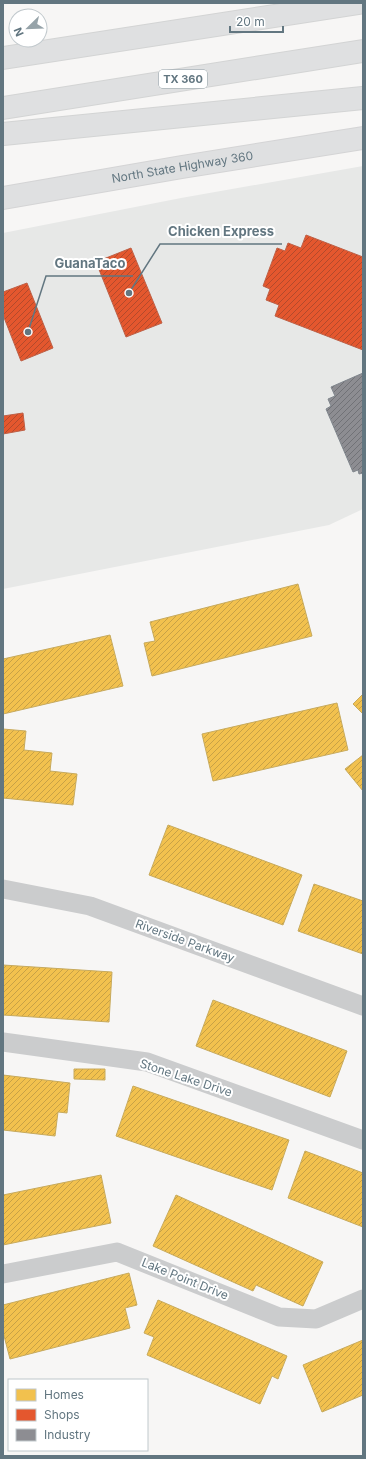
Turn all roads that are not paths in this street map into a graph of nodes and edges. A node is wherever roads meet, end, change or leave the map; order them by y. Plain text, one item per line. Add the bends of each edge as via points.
1 (359, 3) edge
2 (363, 51) edge
3 (3, 58) edge
4 (363, 98) edge
5 (3, 108) edge
6 (3, 134) edge
7 (363, 138) edge
8 (3, 198) edge
9 (3, 889) edge
10 (363, 1006) edge
11 (3, 1042) edge
12 (363, 1140) edge
13 (3, 1274) edge
14 (363, 1300) edge

1 - 3 main road
2 - 5 main road, TX 360
4 - 6 main road
7 - 8 main road, North State Highway 360 via 182,166
9 - 10 street, Riverside Parkway via 90,906
11 - 12 street, Stone Lake Drive via 147,1062
13 - 14 street, Lake Point Drive via 117,1252 279,1317 316,1319

